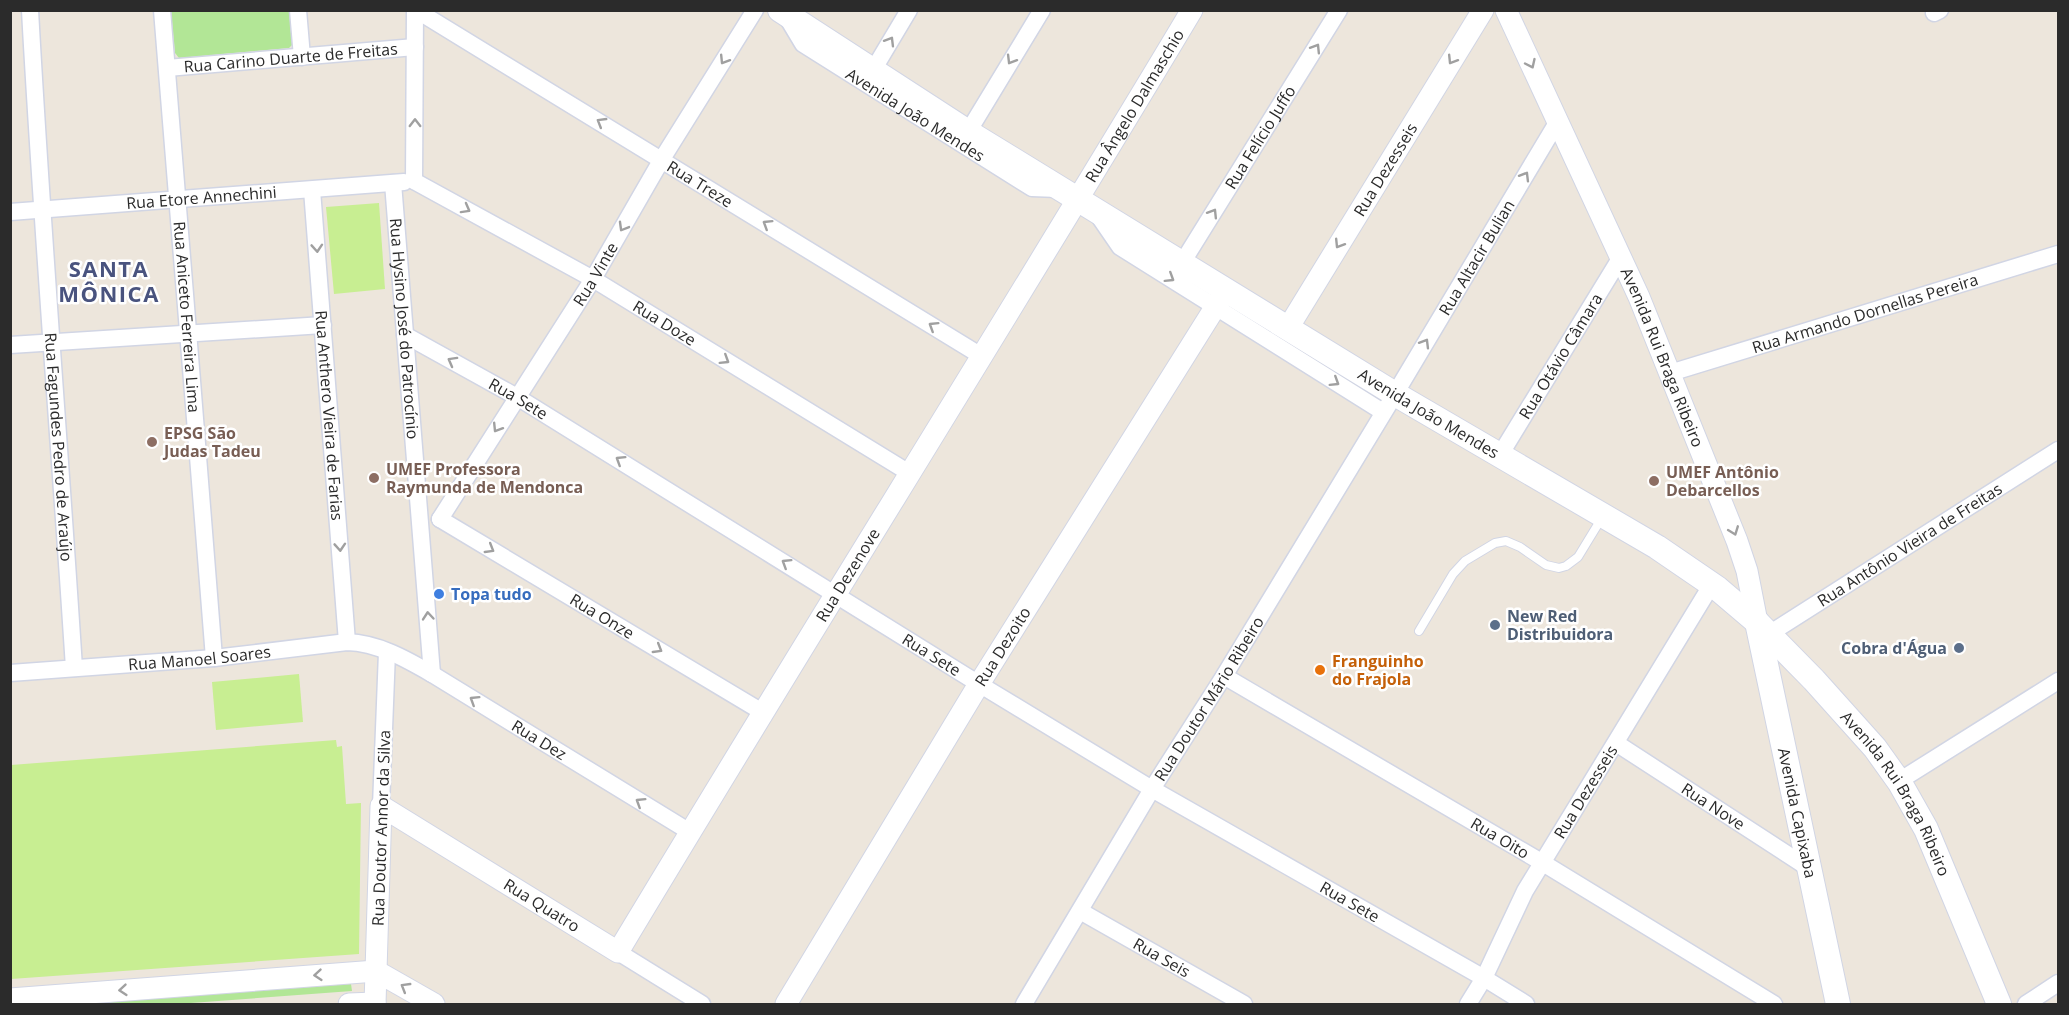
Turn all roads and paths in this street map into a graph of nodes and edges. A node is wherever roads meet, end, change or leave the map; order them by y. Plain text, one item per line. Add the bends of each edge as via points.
1 (30, 10) edge
2 (162, 10) edge
3 (298, 10) edge
4 (416, 10) edge
5 (909, 10) edge
6 (1042, 10) edge
7 (1192, 10) edge
8 (1339, 10) edge
9 (1483, 10) edge
10 (1506, 10) edge
11 (752, 12) edge
12 (783, 12) edge
13 (415, 46) junction
14 (302, 57) junction
15 (167, 68) junction
16 (872, 72) junction
17 (1558, 121) junction
18 (968, 132) junction
19 (662, 159) junction
20 (414, 181) junction
21 (393, 183) junction
22 (312, 189) junction
23 (179, 200) junction
24 (1078, 200) junction
25 (41, 209) junction
26 (10, 212) edge
27 (2058, 254) edge
28 (1621, 257) junction
29 (1182, 263) junction
30 (593, 279) junction
31 (1221, 299) junction
32 (323, 325) junction
33 (1288, 328) junction
34 (187, 332) junction
35 (405, 335) junction
36 (52, 341) junction
37 (10, 345) edge
38 (983, 357) junction
39 (1670, 373) junction
40 (517, 397) junction
41 (1389, 403) junction
42 (2058, 450) edge
43 (1500, 455) junction
44 (911, 474) junction
45 (1603, 516) junction
46 (440, 519) junction
47 (420, 521) junction
48 (1712, 584) junction
49 (836, 594) junction
50 (1419, 631) dead end
51 (1762, 632) junction
52 (347, 642) junction
53 (387, 652) junction
54 (214, 657) junction
55 (74, 668) junction
56 (10, 673) edge
57 (432, 674) junction
58 (1224, 676) junction
59 (2058, 681) edge
60 (979, 684) junction
61 (764, 713) junction
62 (1616, 743) junction
63 (1899, 781) junction
64 (1152, 789) junction
65 (381, 806) junction
66 (690, 832) junction
67 (1543, 863) junction
68 (1810, 869) junction
69 (1080, 911) junction
70 (618, 952) junction
71 (376, 970) junction
72 (1484, 978) junction
73 (2058, 983) edge
74 (10, 999) edge
75 (375, 1004) edge
76 (349, 1005) edge
77 (434, 1005) edge
78 (702, 1005) edge
79 (786, 1005) edge
80 (1023, 1005) edge
81 (1244, 1005) edge
82 (1468, 1005) edge
83 (1526, 1005) edge
84 (1774, 1005) edge
85 (1838, 1005) edge
86 (1999, 1005) edge
87 (2026, 1005) edge

1 - 25 street, Rua Fagundes Pedro de Araújo
2 - 15 street, Rua Aniceto Ferreira Lima
3 - 14 street
4 - 13 street
19 -> 4 street, Rua Treze
16 -> 5 street
6 -> 18 street
7 - 24 street, Rua Ângelo Dalmaschio
29 -> 8 street, Rua Felício Juffo
9 -> 33 street, Rua Dezesseis
10 -> 17 street, Avenida Rui Braga Ribeiro
11 -> 19 street, Rua Vinte
12 - 16 main road, Avenida João Mendes
12 - 24 street, Avenida João Mendes via 803,44 1032,188
13 - 14 street, Rua Carino Duarte de Freitas
20 -> 13 street
14 - 15 street, Rua Carino Duarte de Freitas
15 - 23 street, Rua Aniceto Ferreira Lima
16 - 18 main road, Avenida João Mendes
17 - 28 street, Avenida Rui Braga Ribeiro
41 -> 17 street, Rua Altacir Bulian
18 - 24 main road, Avenida João Mendes
19 -> 30 street, Rua Vinte
38 -> 19 street, Rua Treze
20 - 21 street
20 -> 30 street, Rua Doze
21 - 22 street, Rua Etore Annechini
21 - 35 street, Rua Hysino José do Patrocínio
22 - 23 street, Rua Etore Annechini
22 -> 32 street, Rua Anthero Vieira de Farias
23 - 25 street, Rua Etore Annechini
23 - 34 street, Rua Aniceto Ferreira Lima
24 - 29 main road, Avenida João Mendes
24 -> 31 street, Avenida João Mendes via 1120,247
24 - 38 street, Rua Dezenove
25 - 26 street, Rua Etore Annechini
25 - 36 street, Rua Fagundes Pedro de Araújo
27 - 39 street, Rua Armando Dornellas Pereira
28 - 39 street, Avenida Rui Braga Ribeiro
28 - 43 street, Rua Otávio Câmara
29 - 31 main road, Avenida João Mendes
30 - 40 street, Rua Vinte
30 -> 44 street, Rua Doze
31 - 33 main road, Avenida João Mendes
31 -> 41 street, Avenida João Mendes
31 - 60 street, Rua Dezoito
32 - 34 street
32 -> 52 street, Rua Anthero Vieira de Farias
33 - 41 main road, Avenida João Mendes
34 - 36 street
34 - 54 street, Rua Aniceto Ferreira Lima
40 -> 35 street, Rua Sete
35 - 47 street, Rua Hysino José do Patrocínio
36 - 37 street
36 - 55 street, Rua Fagundes Pedro de Araújo
38 - 44 street, Rua Dezenove
39 -> 51 street, Avenida Rui Braga Ribeiro via 1737,541
40 -> 46 street, Rua Vinte
49 -> 40 street, Rua Sete
41 - 43 main road, Avenida João Mendes
41 - 58 street, Rua Doutor Mário Ribeiro
42 - 51 street, Rua Antônio Vieira de Freitas
43 - 45 main road, Avenida João Mendes
44 - 49 street, Rua Dezenove
45 - 48 main road, Avenida João Mendes
45 - 50 lane via 1578,557 1566,566 1546,565 1506,541 1495,543 1465,561
46 - 47 street
46 -> 61 street, Rua Onze
57 -> 47 street, Rua Hysino José do Patrocínio
48 - 51 main road, Avenida João Mendes
48 - 62 street, Rua Dezesseis
49 - 60 street, Rua Sete
49 - 61 street, Rua Dezenove
51 - 63 main road, Avenida Rui Braga Ribeiro via 1843,711
51 - 68 main road, Avenida Capixaba
52 - 53 street, Rua Manoel Soares via 368,644
52 - 54 street, Rua Manoel Soares
53 - 57 street, Rua Dez
53 - 65 street, Rua Doutor Annor da Silva
54 - 55 street, Rua Manoel Soares
55 - 56 street, Rua Manoel Soares
66 -> 57 street, Rua Dez
58 - 64 street, Rua Doutor Mário Ribeiro
58 - 67 street, Rua Oito
59 - 63 street
60 - 64 street, Rua Sete
60 - 79 street, Rua Dezoito
61 - 66 street, Rua Dezenove
62 - 67 street, Rua Dezesseis
62 - 68 street, Rua Nove
63 - 86 main road, Avenida Rui Braga Ribeiro via 1926,829
64 - 69 street, Rua Doutor Mário Ribeiro
64 - 72 street, Rua Sete
65 - 70 street, Rua Quatro
65 - 71 street, Rua Doutor Annor da Silva
66 - 70 street, Rua Dezenove
67 - 72 street, Rua Dezesseis via 1525,891
67 - 84 street, Rua Oito
68 - 85 main road, Avenida Capixaba
69 - 80 street, Rua Doutor Mário Ribeiro
69 - 81 street, Rua Seis
70 - 78 street, Rua Quatro
71 -> 74 street
71 - 75 street, Rua Doutor Annor da Silva
77 -> 71 street
72 - 82 street, Rua Dezesseis
72 - 83 street, Rua Sete
73 - 87 street
75 - 76 street

